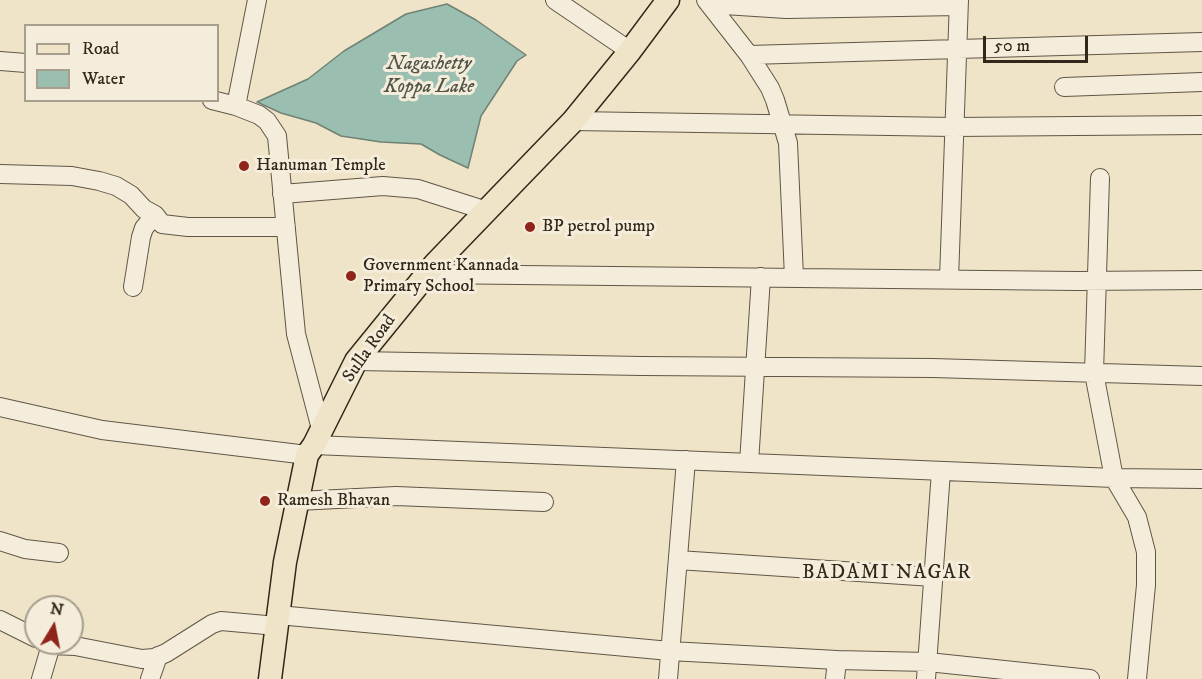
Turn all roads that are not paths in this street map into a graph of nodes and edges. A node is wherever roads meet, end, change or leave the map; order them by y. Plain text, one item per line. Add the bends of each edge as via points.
1 (257, 0) edge
2 (555, 0) edge
3 (668, 0) edge
4 (707, 2) edge
5 (958, 3) edge
6 (1202, 42) edge
7 (957, 48) junction
8 (630, 51) junction
9 (749, 55) junction
10 (0, 61) edge
11 (24, 63) edge
12 (1202, 82) edge
13 (1064, 87) dead end
14 (219, 102) edge
15 (236, 106) junction
16 (573, 121) junction
17 (782, 124) junction
18 (1202, 125) edge
19 (953, 127) junction
20 (0, 174) edge
21 (1100, 178) dead end
22 (282, 194) junction
23 (487, 211) junction
24 (155, 215) junction
25 (286, 227) junction
26 (427, 274) junction
27 (761, 277) junction
28 (794, 277) junction
29 (949, 279) junction
30 (1202, 280) edge
31 (1098, 281) junction
32 (133, 287) dead end
33 (356, 361) junction
34 (754, 367) junction
35 (1094, 373) junction
36 (1202, 376) edge
37 (0, 407) edge
38 (314, 443) junction
39 (686, 460) junction
40 (749, 463) junction
41 (941, 471) junction
42 (1114, 478) junction
43 (1202, 479) edge
44 (298, 501) junction
45 (544, 502) dead end
46 (0, 541) edge
47 (59, 553) dead end
48 (678, 560) junction
49 (933, 577) junction
50 (0, 620) edge
51 (278, 621) junction
52 (24, 632) edge
53 (84, 648) edge
54 (670, 651) junction
55 (43, 655) edge
56 (158, 656) junction
57 (837, 660) junction
58 (927, 671) edge
59 (1071, 678) edge
60 (41, 679) edge
61 (150, 679) edge
62 (270, 679) edge
63 (668, 679) edge
64 (835, 679) edge
65 (1090, 679) edge
66 (1137, 679) edge

1 - 15 street
2 - 8 street
3 - 8 main road, Sulla Road
4 - 5 street via 786,9
4 - 9 street
5 - 7 street
6 - 7 street
7 - 9 street
7 - 19 street
8 - 16 main road, Sulla Road
9 - 17 street via 770,88
10 - 11 street
12 - 13 street
14 - 15 street
15 - 22 street via 259,115 277,136
16 - 17 street
16 - 23 main road, Sulla Road
17 - 19 street
17 - 28 street via 788,143
18 - 19 street
19 - 29 street
20 - 24 street via 72,176 99,181 116,186
21 - 31 street
22 - 23 street via 383,186 418,189
22 - 25 street
23 - 26 main road, Sulla Road
24 - 25 street via 162,224 188,227
24 - 32 street via 141,237
25 - 38 street via 296,334
26 - 27 street
26 - 33 main road, Sulla Road
27 - 28 street
27 - 34 street
28 - 29 street
29 - 31 street
30 - 31 street
31 - 35 street
33 - 34 street
33 - 38 main road, Sulla Road
34 - 35 street
34 - 40 street
35 - 36 street
35 - 42 street
37 - 38 street via 102,429
38 - 39 street
38 - 44 main road, Sulla Road
39 - 40 street
39 - 48 street
40 - 41 street
41 - 42 street
41 - 49 street
42 - 43 street
42 - 66 street via 1137,517 1146,552
44 - 45 street via 396,496
44 - 51 main road, Sulla Road
46 - 47 street
48 - 49 street
48 - 54 street
49 - 58 street
50 - 52 street
51 - 54 street
51 - 56 street via 221,621
51 - 62 main road, Sulla Road
53 - 56 street via 142,659
54 - 57 street
54 - 63 street
55 - 60 street
56 - 61 street
57 - 58 street
57 - 64 street
58 - 59 street
59 - 65 street

